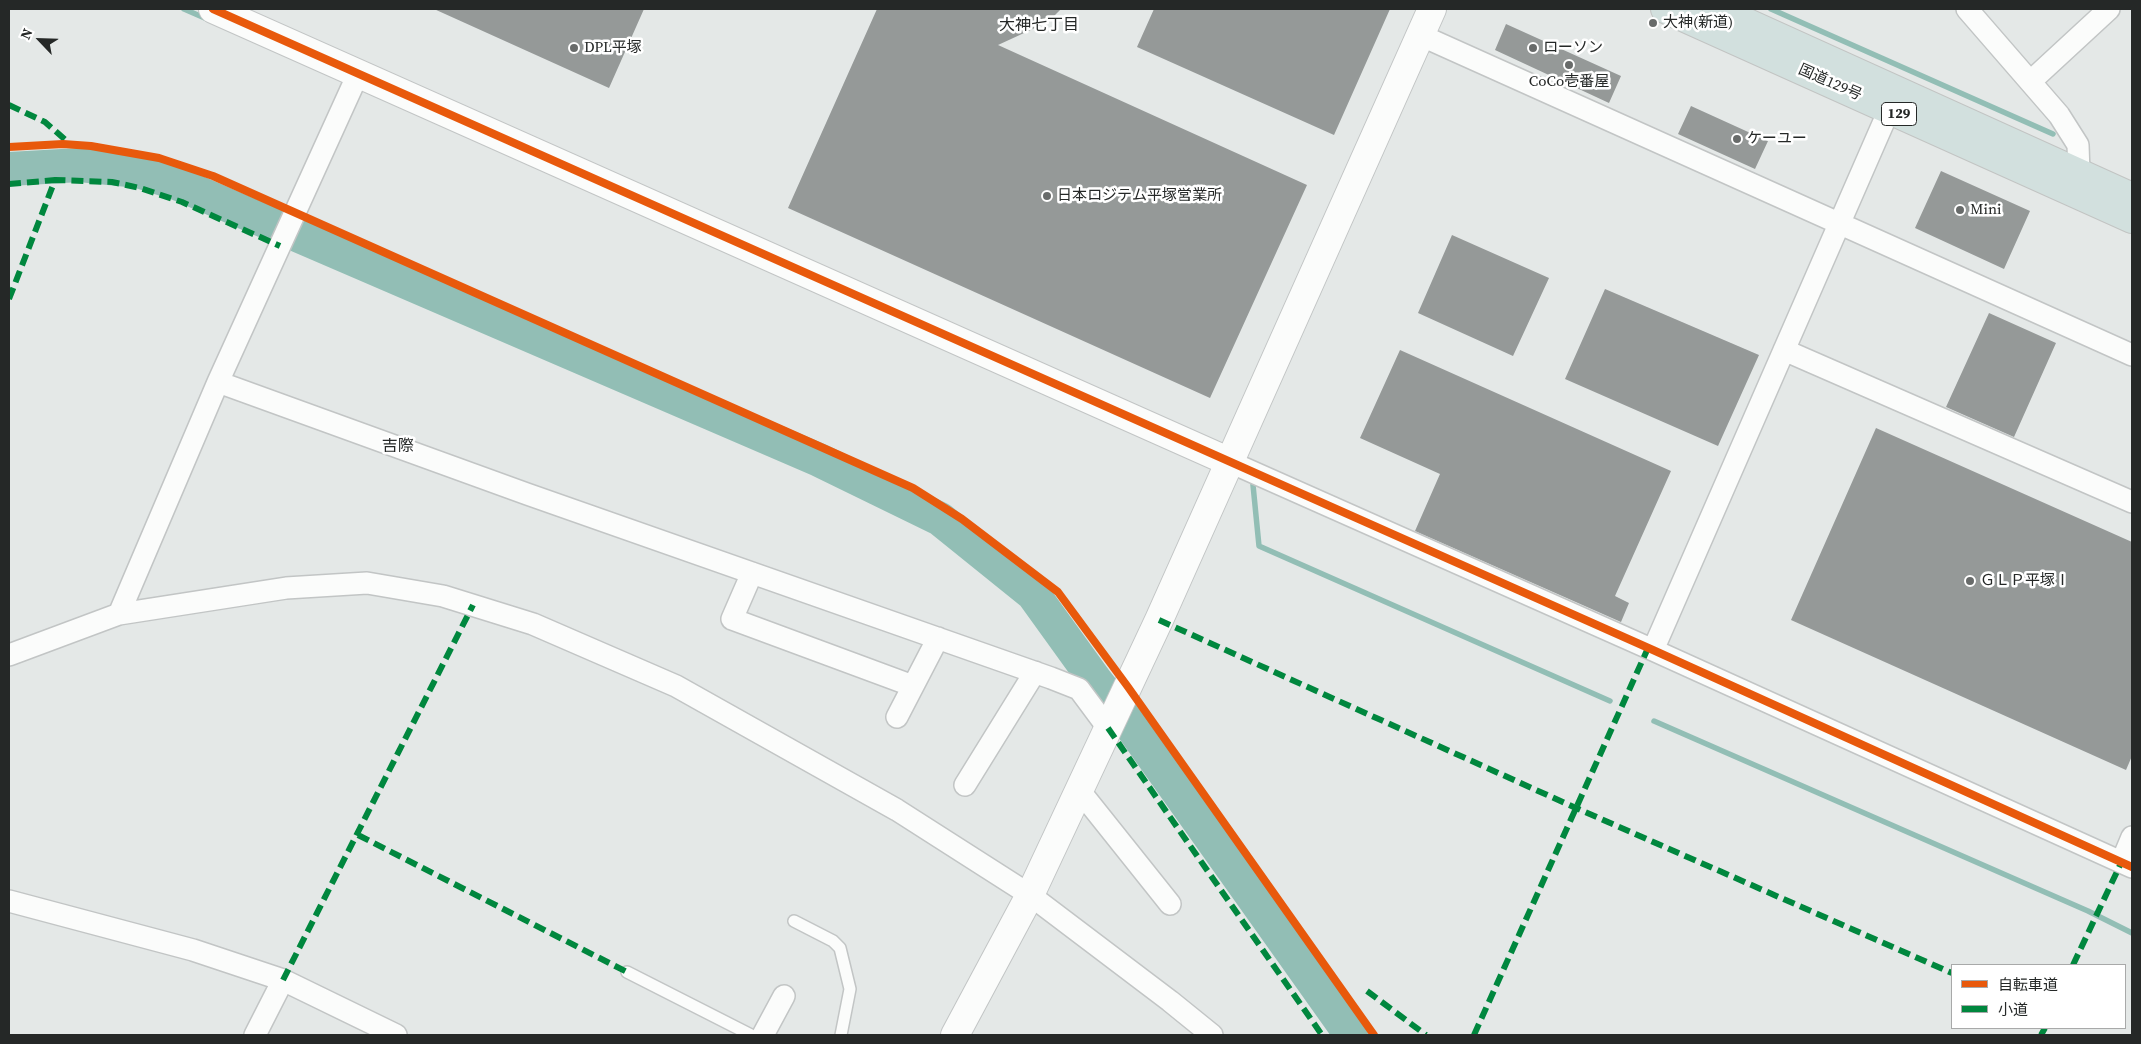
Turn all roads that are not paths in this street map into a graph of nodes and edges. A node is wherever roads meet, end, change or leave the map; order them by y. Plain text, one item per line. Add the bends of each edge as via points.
1 (213, 9) edge
2 (1432, 9) edge
3 (1665, 9) edge
4 (1717, 9) edge
5 (1967, 9) edge
6 (2109, 9) edge
7 (1420, 36) junction
8 (358, 74) junction
9 (2030, 82) junction
10 (1889, 110) junction
11 (2079, 173) junction
12 (2132, 197) edge
13 (2132, 220) edge
14 (1839, 223) junction
15 (1784, 350) junction
16 (2132, 355) edge
17 (218, 382) junction
18 (1230, 462) junction
19 (2132, 502) edge
20 (752, 573) junction
21 (119, 614) junction
22 (938, 638) junction
23 (1653, 650) junction
24 (9, 655) edge
25 (1034, 672) junction
26 (913, 686) junction
27 (897, 717) dead end
28 (1109, 726) junction
29 (965, 785) dead end
30 (1079, 790) junction
31 (2132, 837) edge
32 (2127, 864) edge
33 (1030, 895) junction
34 (9, 901) edge
35 (1170, 904) dead end
36 (794, 921) dead end
37 (627, 972) dead end
38 (283, 980) junction
39 (784, 996) dead end
40 (255, 1035) edge
41 (396, 1035) edge
42 (751, 1035) edge
43 (763, 1035) edge
44 (841, 1035) edge
45 (955, 1035) edge
46 (1212, 1035) edge

1 - 8 street
2 - 7 street
3 - 10 highway, 国道129号 / 129
4 - 11 highway, 国道129号 / 129
5 - 9 street
6 - 9 street
7 - 14 street
7 - 18 street
8 - 17 street
8 - 18 street
9 - 11 street via 2059,114 2078,145
10 - 13 highway, 国道129号 / 129
10 - 14 street
11 - 12 highway, 国道129号 / 129
14 - 15 street
14 - 16 street
15 - 19 street
15 - 23 street
17 - 20 street
17 - 21 street
18 - 23 street
18 - 28 street
20 - 22 street
20 - 26 street via 732,619
21 - 24 street
21 - 33 street via 286,588 367,583 443,596 533,624 676,686 897,810
22 - 25 street
22 - 26 street
23 - 32 street
25 - 28 street via 1079,689
25 - 29 street
26 - 27 street
28 - 30 street
30 - 33 street
30 - 35 street
31 - 32 street
33 - 45 street
33 - 46 street
34 - 38 street via 193,950
36 - 44 lane via 840,948 850,989
37 - 42 lane
38 - 40 street
38 - 41 street
39 - 43 street

